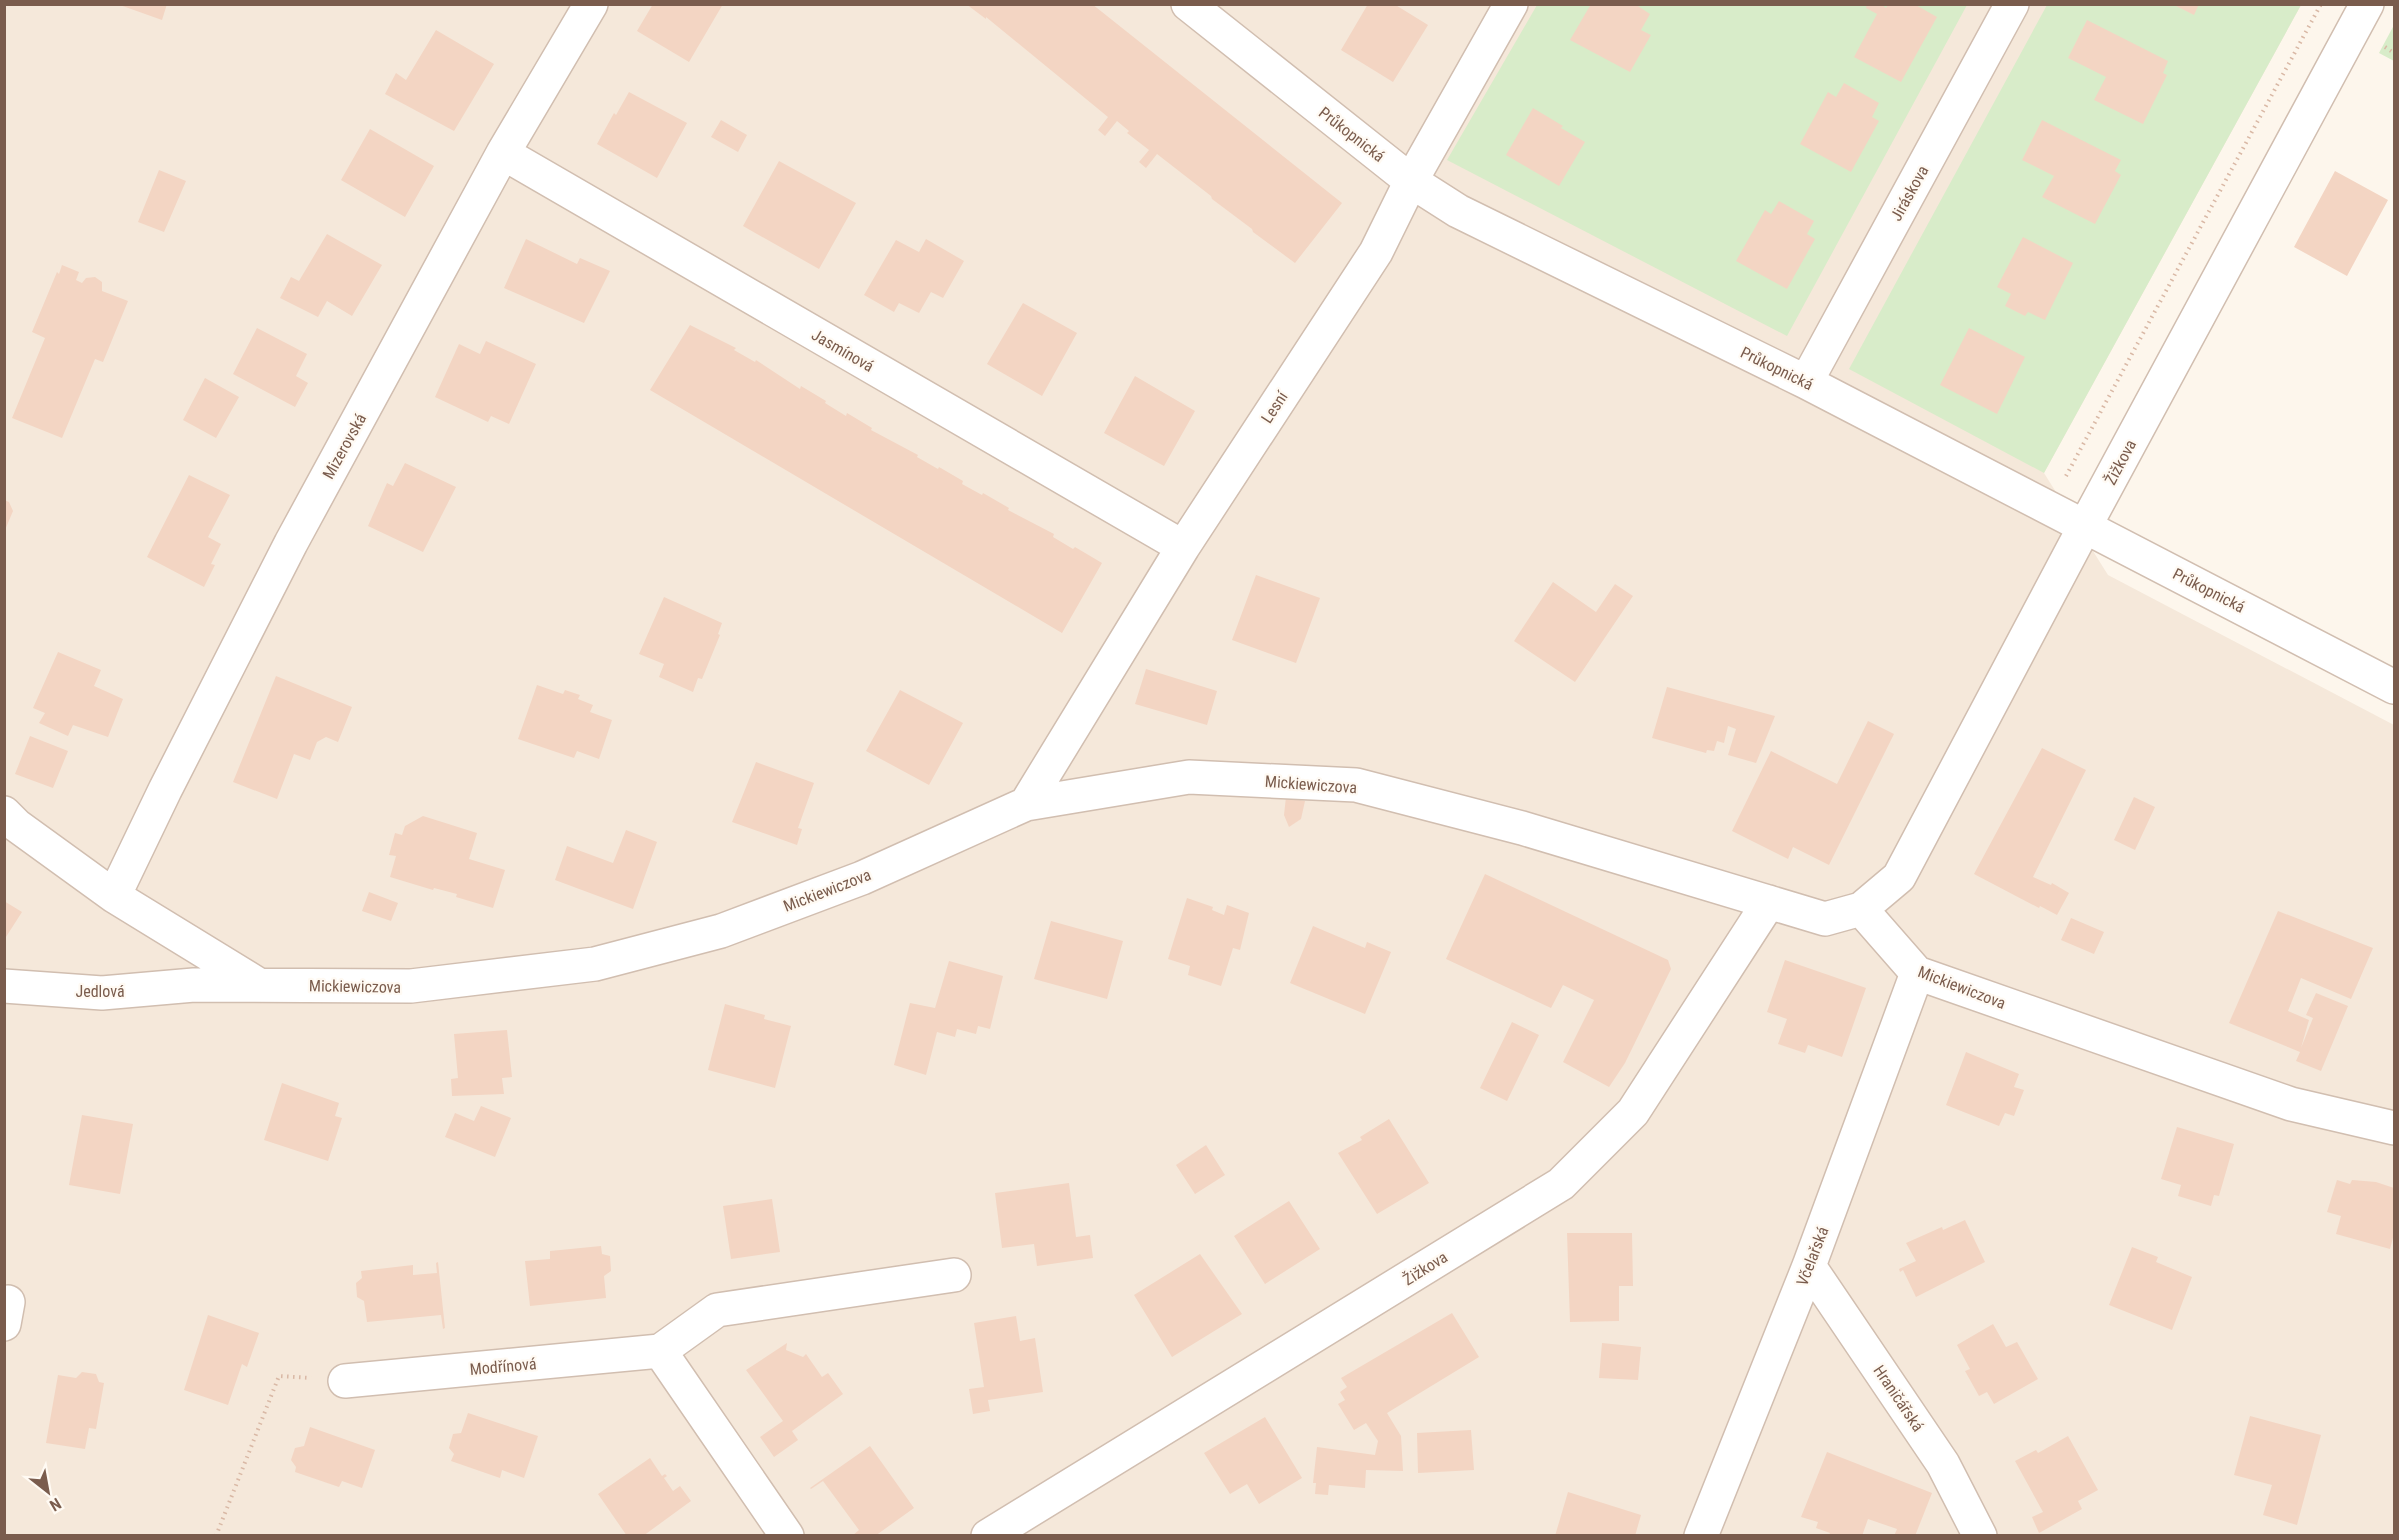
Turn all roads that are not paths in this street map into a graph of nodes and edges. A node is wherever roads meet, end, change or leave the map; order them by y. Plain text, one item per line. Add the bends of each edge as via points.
1 (591, 4) edge
2 (1188, 4) edge
3 (1511, 4) edge
4 (2012, 4) edge
5 (2367, 4) edge
6 (503, 153) junction
7 (1411, 181) junction
8 (1806, 382) junction
9 (2085, 526) junction
10 (1183, 546) junction
11 (2394, 687) edge
12 (1026, 804) junction
13 (4, 813) edge
14 (114, 896) junction
15 (1769, 902) junction
16 (1861, 909) junction
17 (1917, 973) junction
18 (195, 985) joint
19 (259, 985) junction
20 (4, 986) edge
21 (2394, 1128) edge
22 (1809, 1266) junction
23 (954, 1275) dead end
24 (660, 1351) junction
25 (345, 1381) road end
26 (787, 1536) edge
27 (988, 1536) edge
28 (1701, 1536) edge
29 (1980, 1536) edge

1 - 6 street, Mizerovská
2 - 7 street, Průkopnická
3 - 7 street, Lesní
4 - 8 street, Jiráskova
5 - 9 street, Žižkova
6 - 10 street, Jasmínová
6 - 14 street, Mizerovská via 291,543
7 - 8 street, Průkopnická via 1458,211
7 - 10 street, Lesní via 1376,252
8 - 9 street, Průkopnická
9 - 11 street, Průkopnická
9 - 16 street, Žižkova via 1899,877
10 - 12 street, Lesní
12 - 15 street, Mickiewiczova via 1189,777 1356,785 1522,828
12 - 19 street, Mickiewiczova via 862,878 721,931 595,964 411,986
13 - 14 street
14 - 19 street
15 - 16 street, Mickiewiczova via 1825,919
15 - 27 street, Žižkova via 1633,1112 1561,1184
16 - 17 street, Mickiewiczova
17 - 21 street, Mickiewiczova via 2291,1104
17 - 22 street, Včelařská
18 - 19 street, Mickiewiczova
18 - 20 street, Jedlová via 102,993
22 - 28 street, Včelařská
22 - 29 street, Hraničářská via 1943,1464
23 - 24 street via 717,1310
24 - 25 street, Modřínová
24 - 26 street

